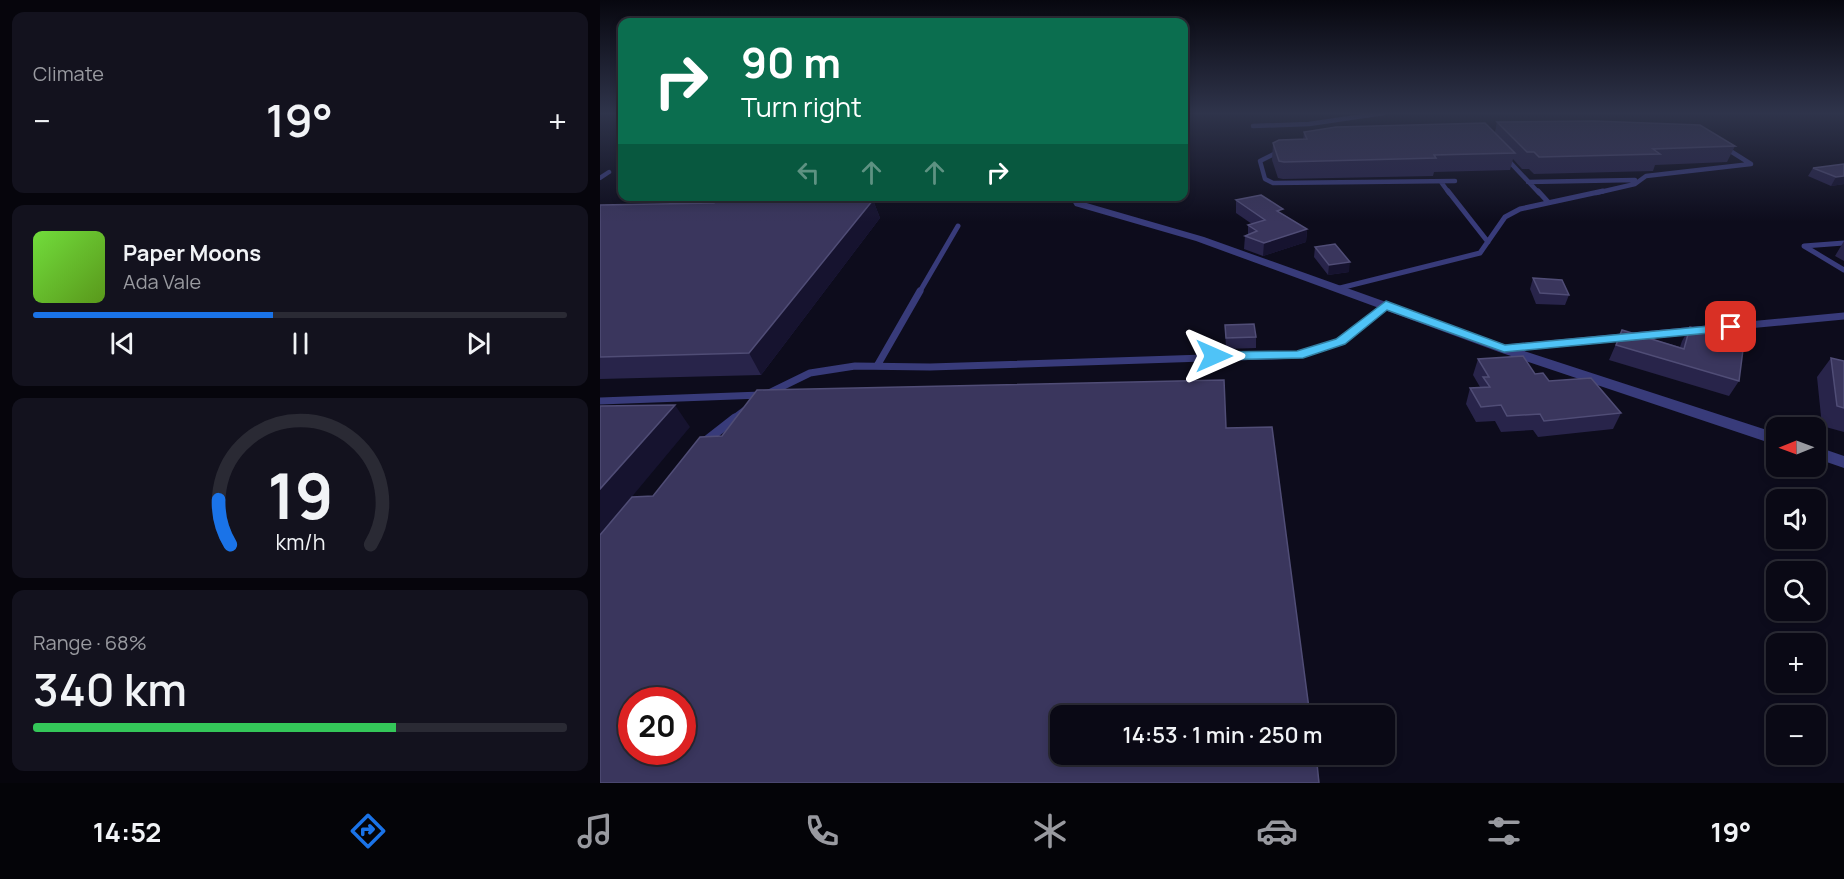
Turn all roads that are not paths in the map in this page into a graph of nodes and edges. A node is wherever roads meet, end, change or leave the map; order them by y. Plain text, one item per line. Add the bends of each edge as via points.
1 (1282, 150) edge
2 (1729, 150) edge
3 (1504, 156) edge
4 (609, 172) dead end
5 (600, 178) edge
6 (1640, 180) junction
7 (1455, 181) dead end
8 (1442, 182) junction
9 (1528, 182) junction
10 (1077, 201) edge
11 (1548, 202) junction
12 (958, 226) dead end
13 (1488, 242) junction
14 (1844, 243) edge
15 (1844, 270) edge
16 (1340, 288) junction
17 (1386, 305) junction
18 (1844, 316) edge
19 (1504, 348) junction
20 (877, 366) junction
21 (766, 395) junction
22 (600, 401) edge
23 (1766, 436) edge
24 (698, 449) edge
25 (1826, 456) edge
26 (1844, 462) edge

1 - 8 lane via 1260,161 1265,179 1282,184
2 - 6 lane via 1751,164 1646,176
3 - 9 lane
4 - 5 lane
6 - 9 lane
6 - 11 lane
7 - 8 lane
8 - 13 lane
9 - 11 lane
10 - 16 street
11 - 13 lane via 1504,217
12 - 20 lane
13 - 16 lane via 1480,253
14 - 15 lane via 1804,246
16 - 17 street
17 - 19 street
17 - 20 lane via 1341,342 1298,355
18 - 19 lane
19 - 23 street
20 - 21 lane via 810,373
21 - 22 lane
21 - 24 lane
25 - 26 street

